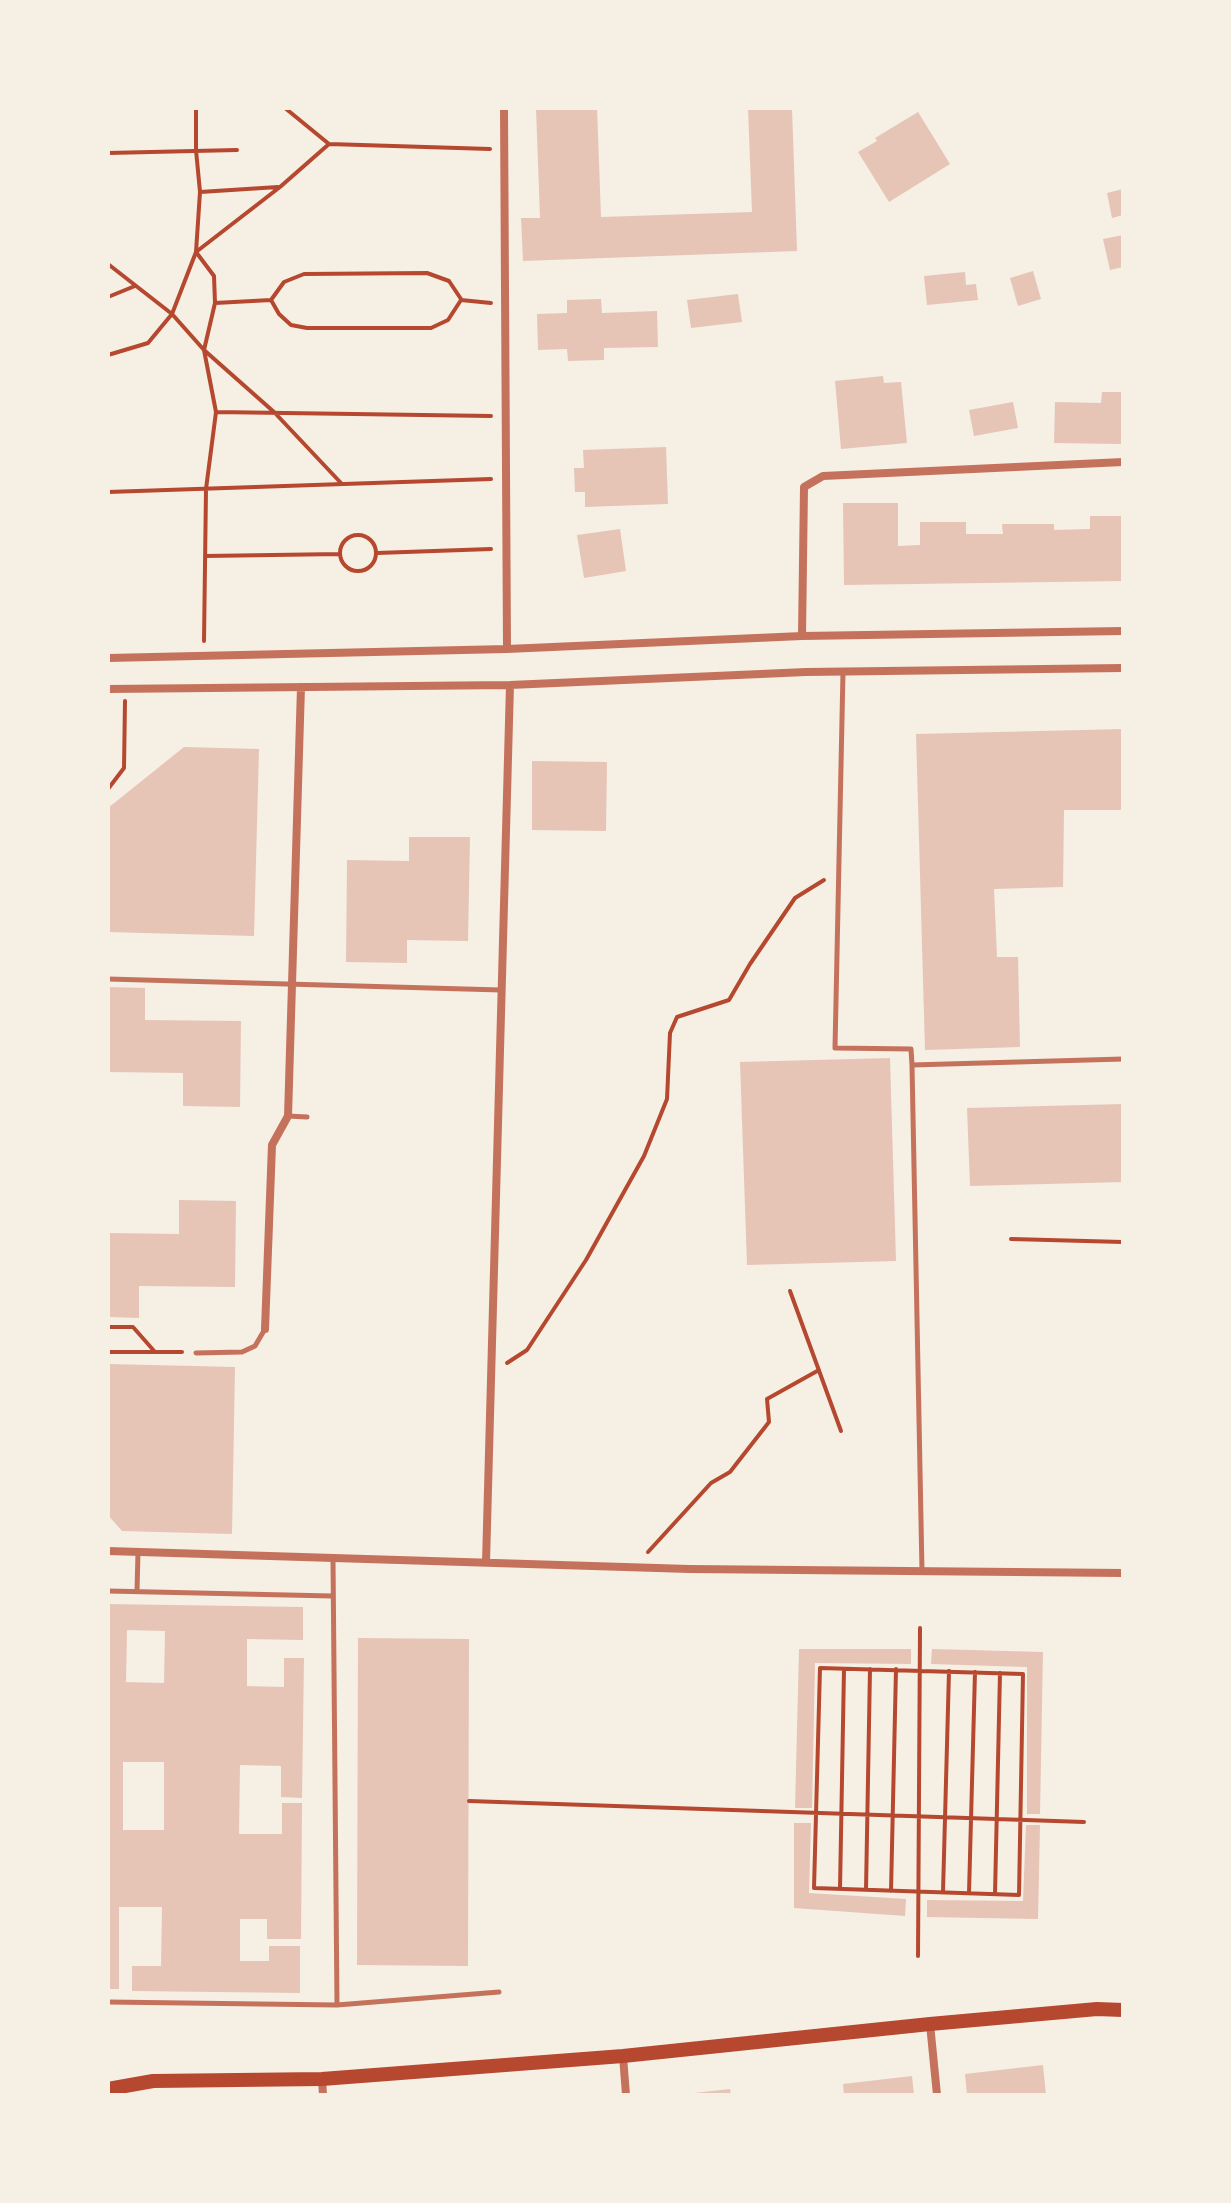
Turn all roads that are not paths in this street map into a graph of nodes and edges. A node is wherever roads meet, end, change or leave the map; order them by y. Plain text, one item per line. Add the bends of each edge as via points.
1 (504, 108) edge
2 (1123, 462) edge
3 (1123, 631) edge
4 (802, 636) junction
5 (507, 649) junction
6 (108, 658) edge
7 (1123, 668) edge
8 (843, 671) junction
9 (510, 685) junction
10 (301, 687) junction
11 (108, 689) edge
12 (108, 979) edge
13 (290, 984) junction
14 (501, 990) junction
15 (1123, 1059) edge
16 (912, 1065) junction
17 (288, 1116) junction
18 (307, 1117) dead end
19 (265, 1329) joint
20 (196, 1353) road end
21 (108, 1551) edge
22 (138, 1552) junction
23 (333, 1559) junction
24 (486, 1562) junction
25 (922, 1571) junction
26 (1123, 1573) edge
27 (108, 1591) edge
28 (137, 1591) junction
29 (332, 1596) junction
30 (499, 1992) dead end
31 (108, 2002) edge
32 (337, 2005) junction
33 (1123, 2010) edge
34 (930, 2024) junction
35 (623, 2056) junction
36 (322, 2079) junction
37 (153, 2088) edge
38 (108, 2089) edge
39 (323, 2095) edge
40 (626, 2095) edge
41 (937, 2095) edge

1 - 5 street
2 - 4 street via 823,476 804,487
3 - 4 street
4 - 5 street
5 - 6 street
7 - 8 street
8 - 9 street
8 - 16 lane via 835,1048 911,1049
9 - 10 street
9 - 14 street
10 - 11 street
10 - 13 street
12 - 13 lane
13 - 14 lane
13 - 17 street
14 - 24 street
15 - 16 lane
16 - 25 lane
17 - 18 lane
17 - 19 street via 272,1145
19 - 20 lane via 255,1346 242,1352
21 - 22 street
22 - 23 street
22 - 28 lane
23 - 24 street
23 - 29 lane
24 - 25 street
25 - 26 street
27 - 28 lane
28 - 29 lane
29 - 32 lane
30 - 32 lane
31 - 32 lane
33 - 34 main road
34 - 35 main road
34 - 41 street
35 - 36 main road
35 - 40 street
36 - 37 main road
36 - 39 street
37 - 38 main road

